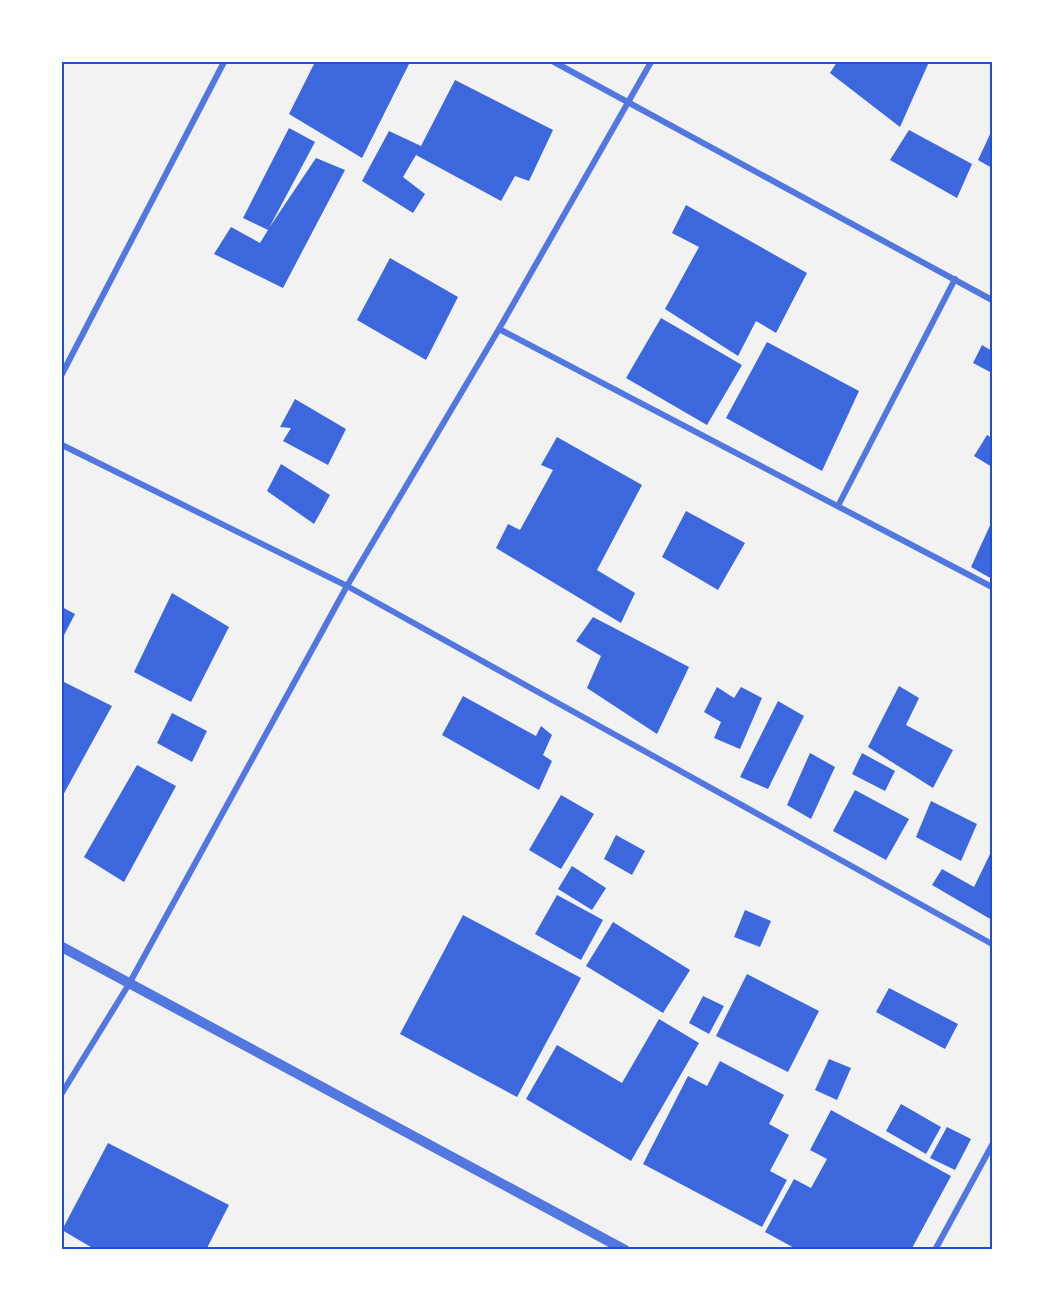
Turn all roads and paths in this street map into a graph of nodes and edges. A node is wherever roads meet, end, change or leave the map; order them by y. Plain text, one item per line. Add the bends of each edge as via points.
1 (224, 62) edge
2 (554, 62) edge
3 (651, 62) edge
4 (629, 101) junction
5 (955, 279) junction
6 (993, 300) edge
7 (499, 329) junction
8 (62, 374) edge
9 (62, 445) edge
10 (838, 506) junction
11 (347, 586) junction
12 (993, 587) edge
13 (993, 944) edge
14 (62, 947) edge
15 (129, 984) junction
16 (62, 1093) edge
17 (993, 1145) edge
18 (625, 1250) edge
19 (935, 1250) edge

1 - 8 street
2 - 4 street
3 - 4 street
4 - 5 street
4 - 7 street
5 - 6 street
5 - 10 street
7 - 10 street
7 - 11 street
9 - 11 street
10 - 12 street
11 - 13 street
11 - 15 street
14 - 15 street
15 - 16 street
15 - 18 street
17 - 19 street

